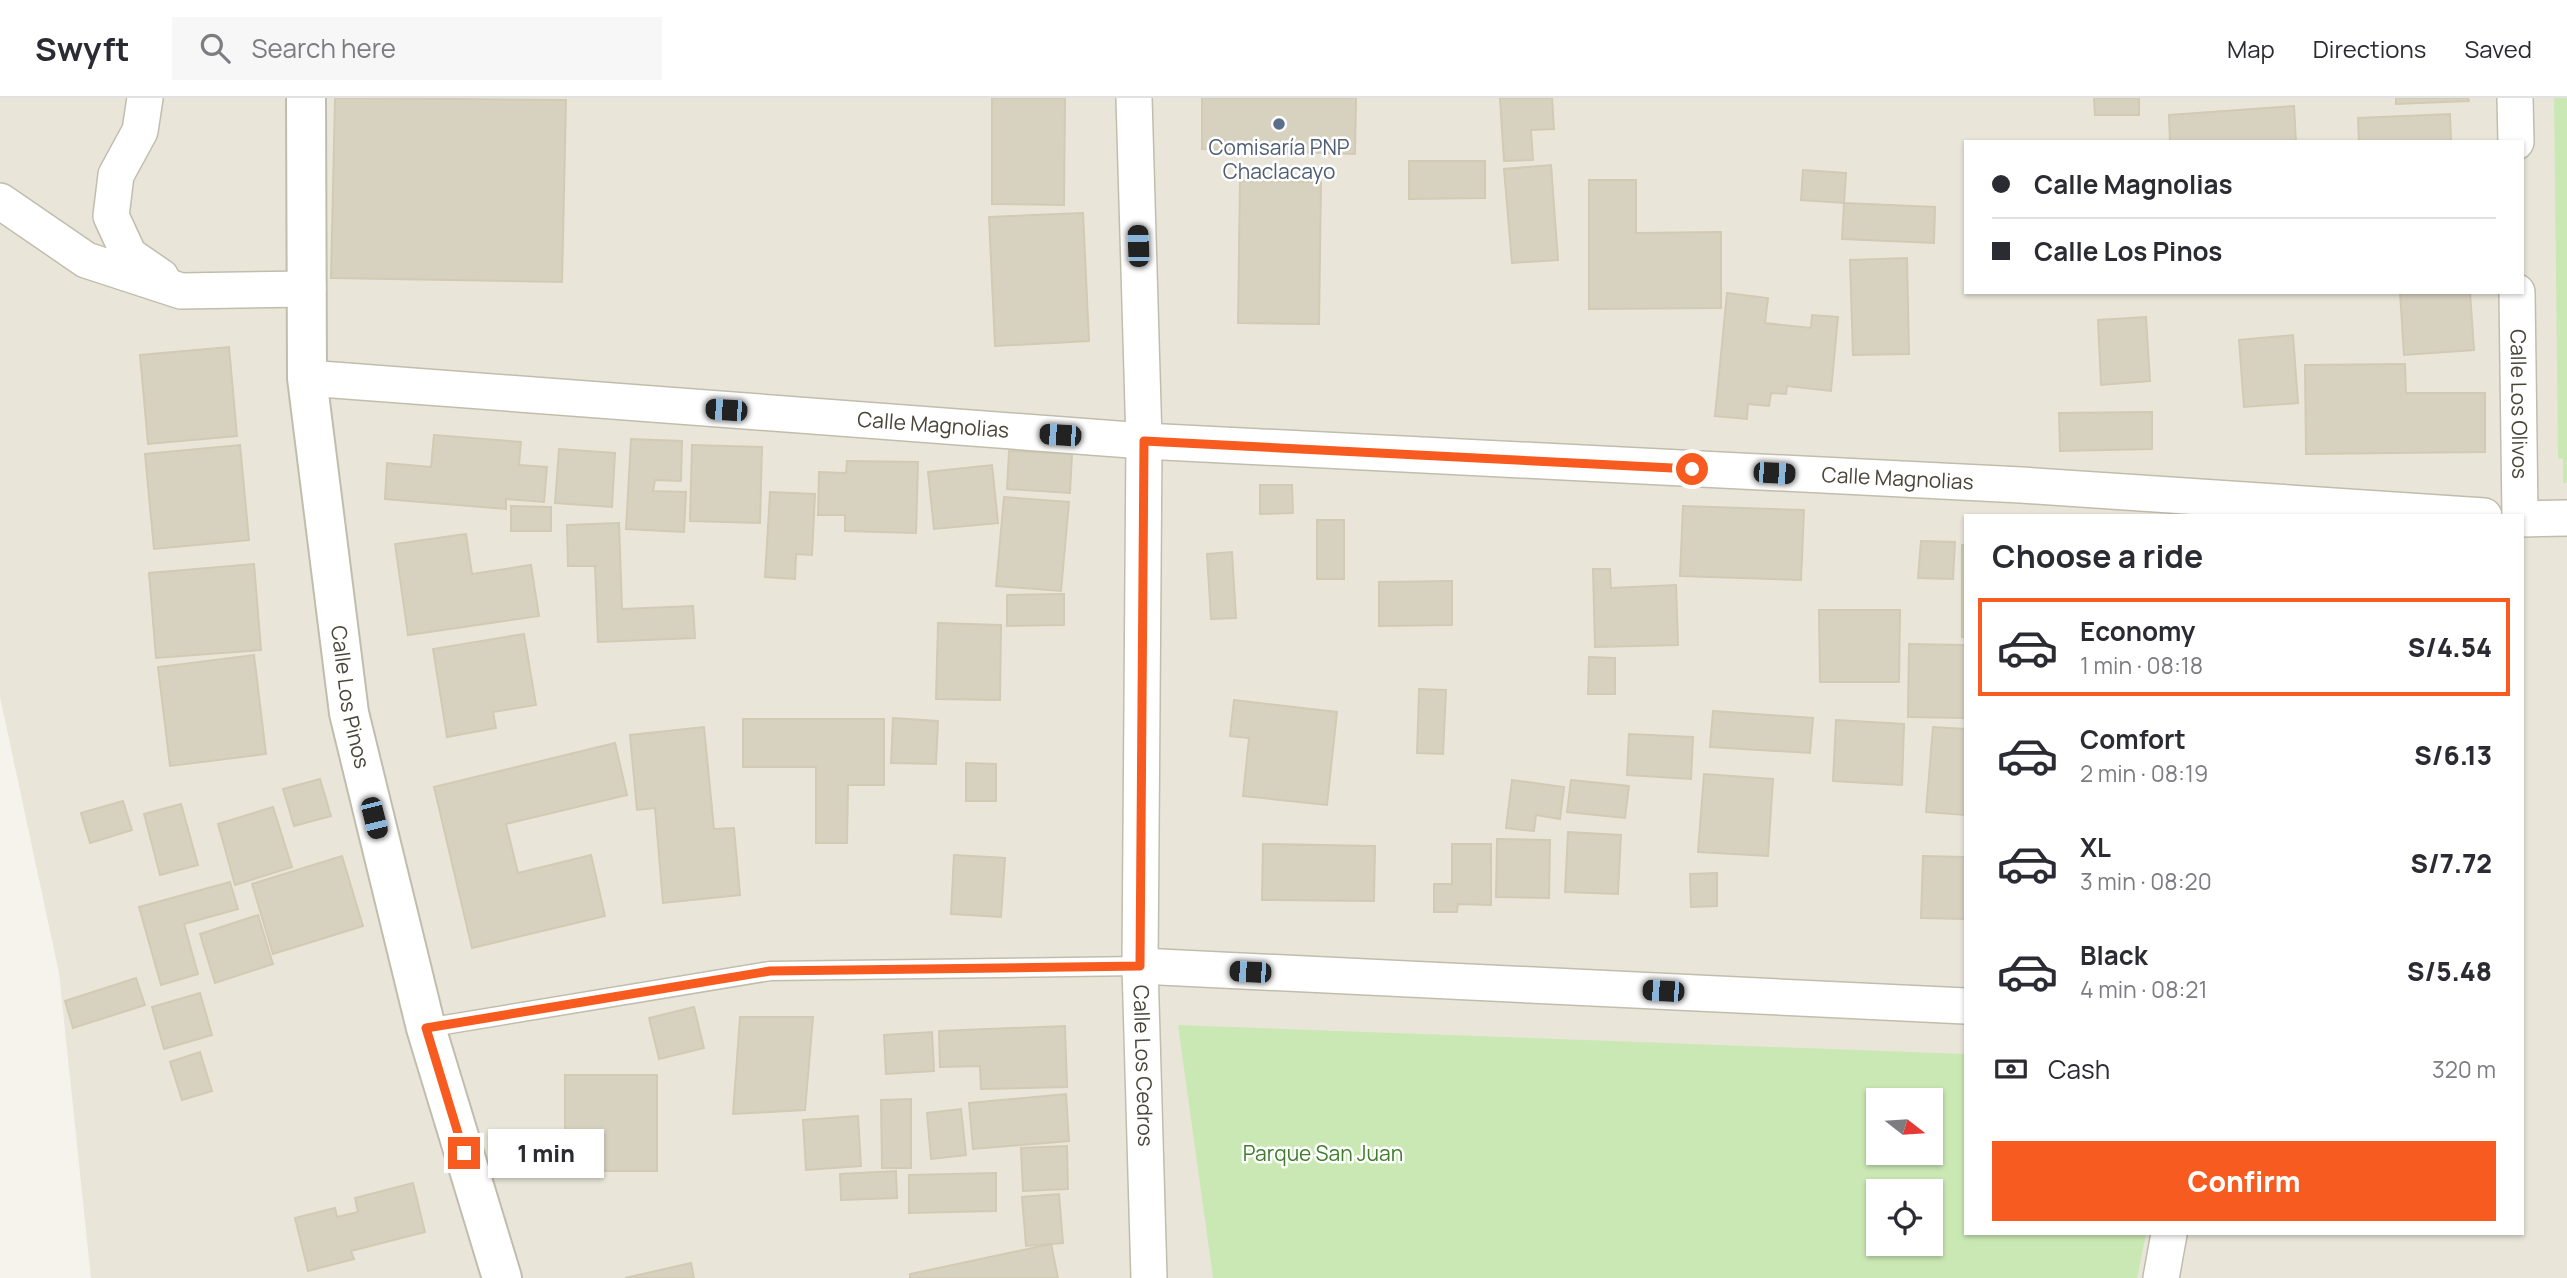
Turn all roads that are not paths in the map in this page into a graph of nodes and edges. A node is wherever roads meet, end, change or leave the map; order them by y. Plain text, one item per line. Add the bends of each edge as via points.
1 (145, 98) edge
2 (306, 98) edge
3 (1134, 98) edge
4 (2515, 98) edge
5 (2516, 140) edge
6 (0, 201) edge
7 (308, 289) junction
8 (181, 291) junction
9 (2517, 294) edge
10 (307, 378) junction
11 (1144, 441) junction
12 (2062, 502) edge
13 (2424, 514) edge
14 (2521, 514) edge
15 (2524, 517) edge
16 (2567, 518) edge
17 (1140, 966) junction
18 (1964, 1006) edge
19 (426, 1028) junction
20 (2169, 1235) edge
21 (502, 1278) edge
22 (1149, 1278) edge
23 (2161, 1278) edge

1 - 8 street via 140,131 116,175 111,216 130,255
2 - 7 street, Calle Los Pinos
3 - 11 street, Calle Los Cedros
4 - 5 street
6 - 8 street via 86,260
7 - 8 street
7 - 10 street, Calle Los Pinos
9 - 14 street, Calle Los Olivos
10 - 11 street, Calle Magnolias
10 - 19 street, Calle Los Pinos via 349,713
11 - 12 street, Calle Magnolias
11 - 17 street, Calle Los Cedros
12 - 13 street, Calle Magnolias
15 - 16 street
17 - 18 street
17 - 19 lane via 770,971
17 - 22 street, Calle Los Cedros
19 - 21 street, Calle Los Pinos
20 - 23 street

